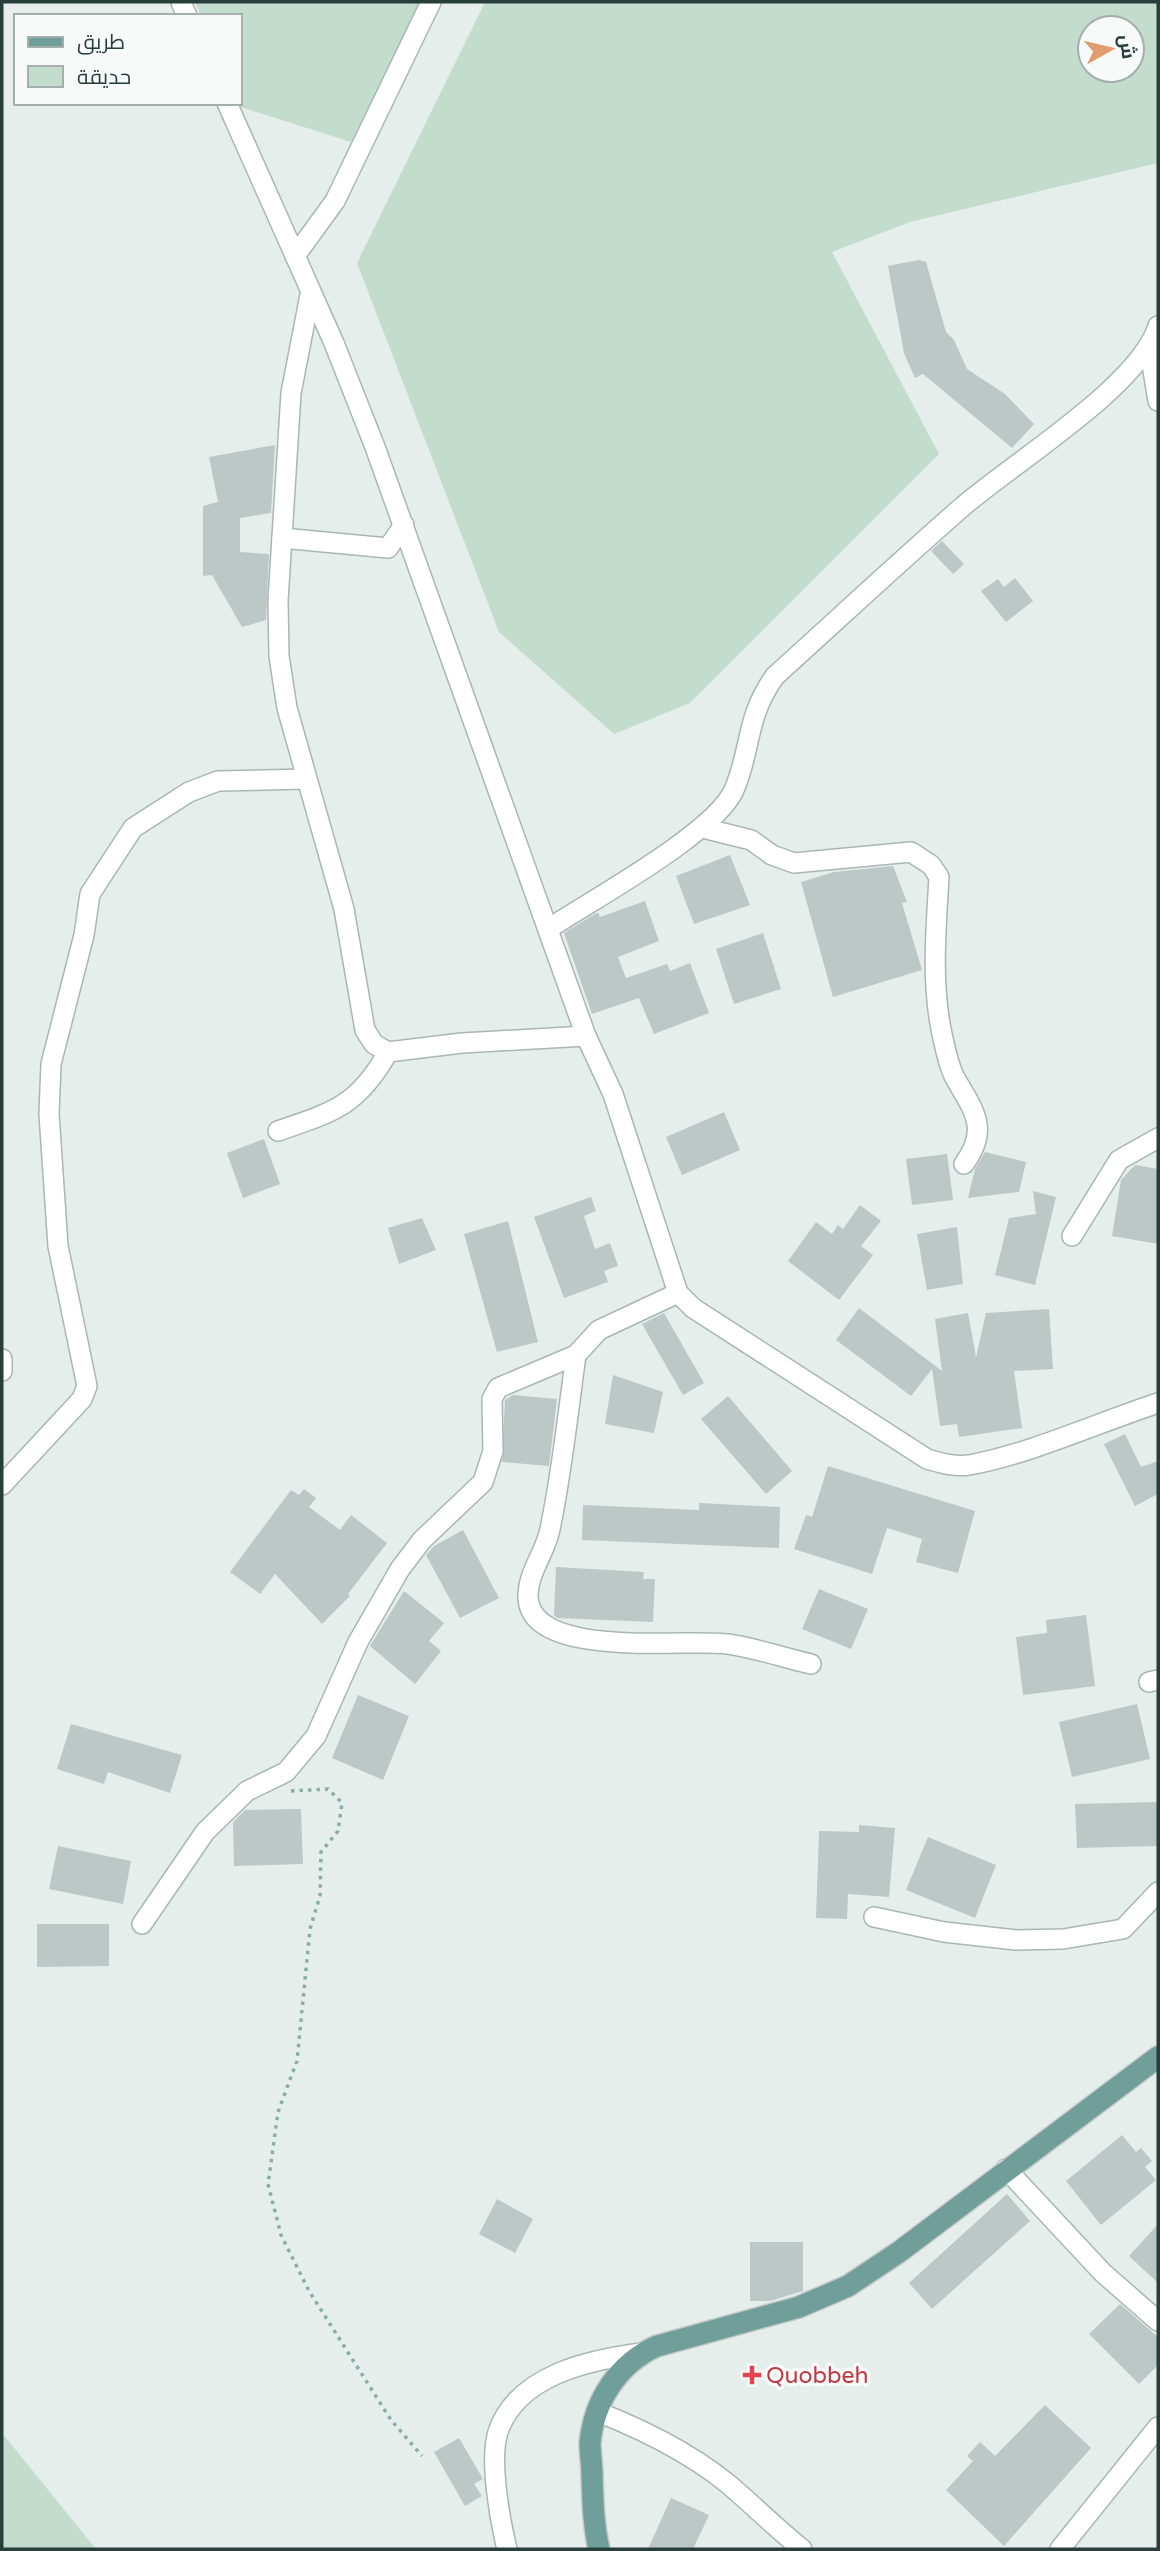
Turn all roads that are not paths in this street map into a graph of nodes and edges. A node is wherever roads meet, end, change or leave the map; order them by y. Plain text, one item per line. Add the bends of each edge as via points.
1 (431, 2) edge
2 (227, 105) edge
3 (295, 256) junction
4 (310, 295) junction
5 (1158, 326) edge
6 (1149, 346) junction
7 (1158, 401) edge
8 (404, 525) junction
9 (282, 538) junction
10 (306, 779) junction
11 (703, 828) junction
12 (548, 929) junction
13 (586, 1036) junction
14 (388, 1052) junction
15 (278, 1131) dead end
16 (1158, 1138) edge
17 (964, 1164) dead end
18 (1072, 1236) dead end
19 (678, 1293) junction
20 (576, 1355) junction
21 (2, 1359) edge
22 (2, 1371) edge
23 (1158, 1403) edge
24 (2, 1485) edge
25 (811, 1664) dead end
26 (1158, 1892) edge
27 (874, 1917) dead end
28 (142, 1924) dead end
29 (1158, 2057) edge
30 (1006, 2169) junction
31 (1158, 2321) edge
32 (641, 2353) junction
33 (598, 2412) junction
34 (1158, 2427) edge
35 (507, 2549) edge
36 (599, 2549) edge
37 (802, 2549) edge
38 (1060, 2549) edge

1 - 3 street via 335,201
2 - 3 street
3 - 4 street
4 - 8 street via 334,344
4 - 9 street via 291,393
5 - 6 street
6 - 7 street
6 - 11 street via 1107,392 963,506 775,676 759,699 735,788 723,809
8 - 9 street via 388,548
8 - 12 street
9 - 10 street via 279,656
10 - 14 street via 344,909 365,1030 374,1044
10 - 24 street via 218,780 189,792 133,828 90,894 51,1063 49,1114 58,1247 87,1386 82,1399
11 - 12 street
11 - 17 street via 751,840 794,863 911,852 930,865 939,877 936,989 942,1034 953,1075 970,1099 978,1124 974,1151
12 - 13 street
13 - 14 street
13 - 19 street via 612,1094
14 - 15 street via 364,1089 340,1108
16 - 18 street via 1119,1160
19 - 20 street via 599,1330
19 - 23 street via 709,1319 927,1459 947,1465 968,1465 1020,1451
20 - 25 street via 550,1531 528,1596 537,1619 565,1636 727,1644
20 - 28 street via 498,1388 492,1399 493,1451 483,1482 422,1540 400,1569 358,1642 310,1745 286,1772 247,1791 205,1832
21 - 22 street
26 - 27 street via 1123,1929 1063,1940 944,1932
29 - 30 main road
30 - 31 street via 1104,2273
30 - 32 main road via 848,2286 799,2307 683,2337
32 - 33 main road via 607,2388
32 - 35 street via 604,2358 552,2375 512,2408 498,2433 496,2461
33 - 36 main road via 590,2442 592,2523
33 - 37 street via 676,2448 741,2495
34 - 38 street

